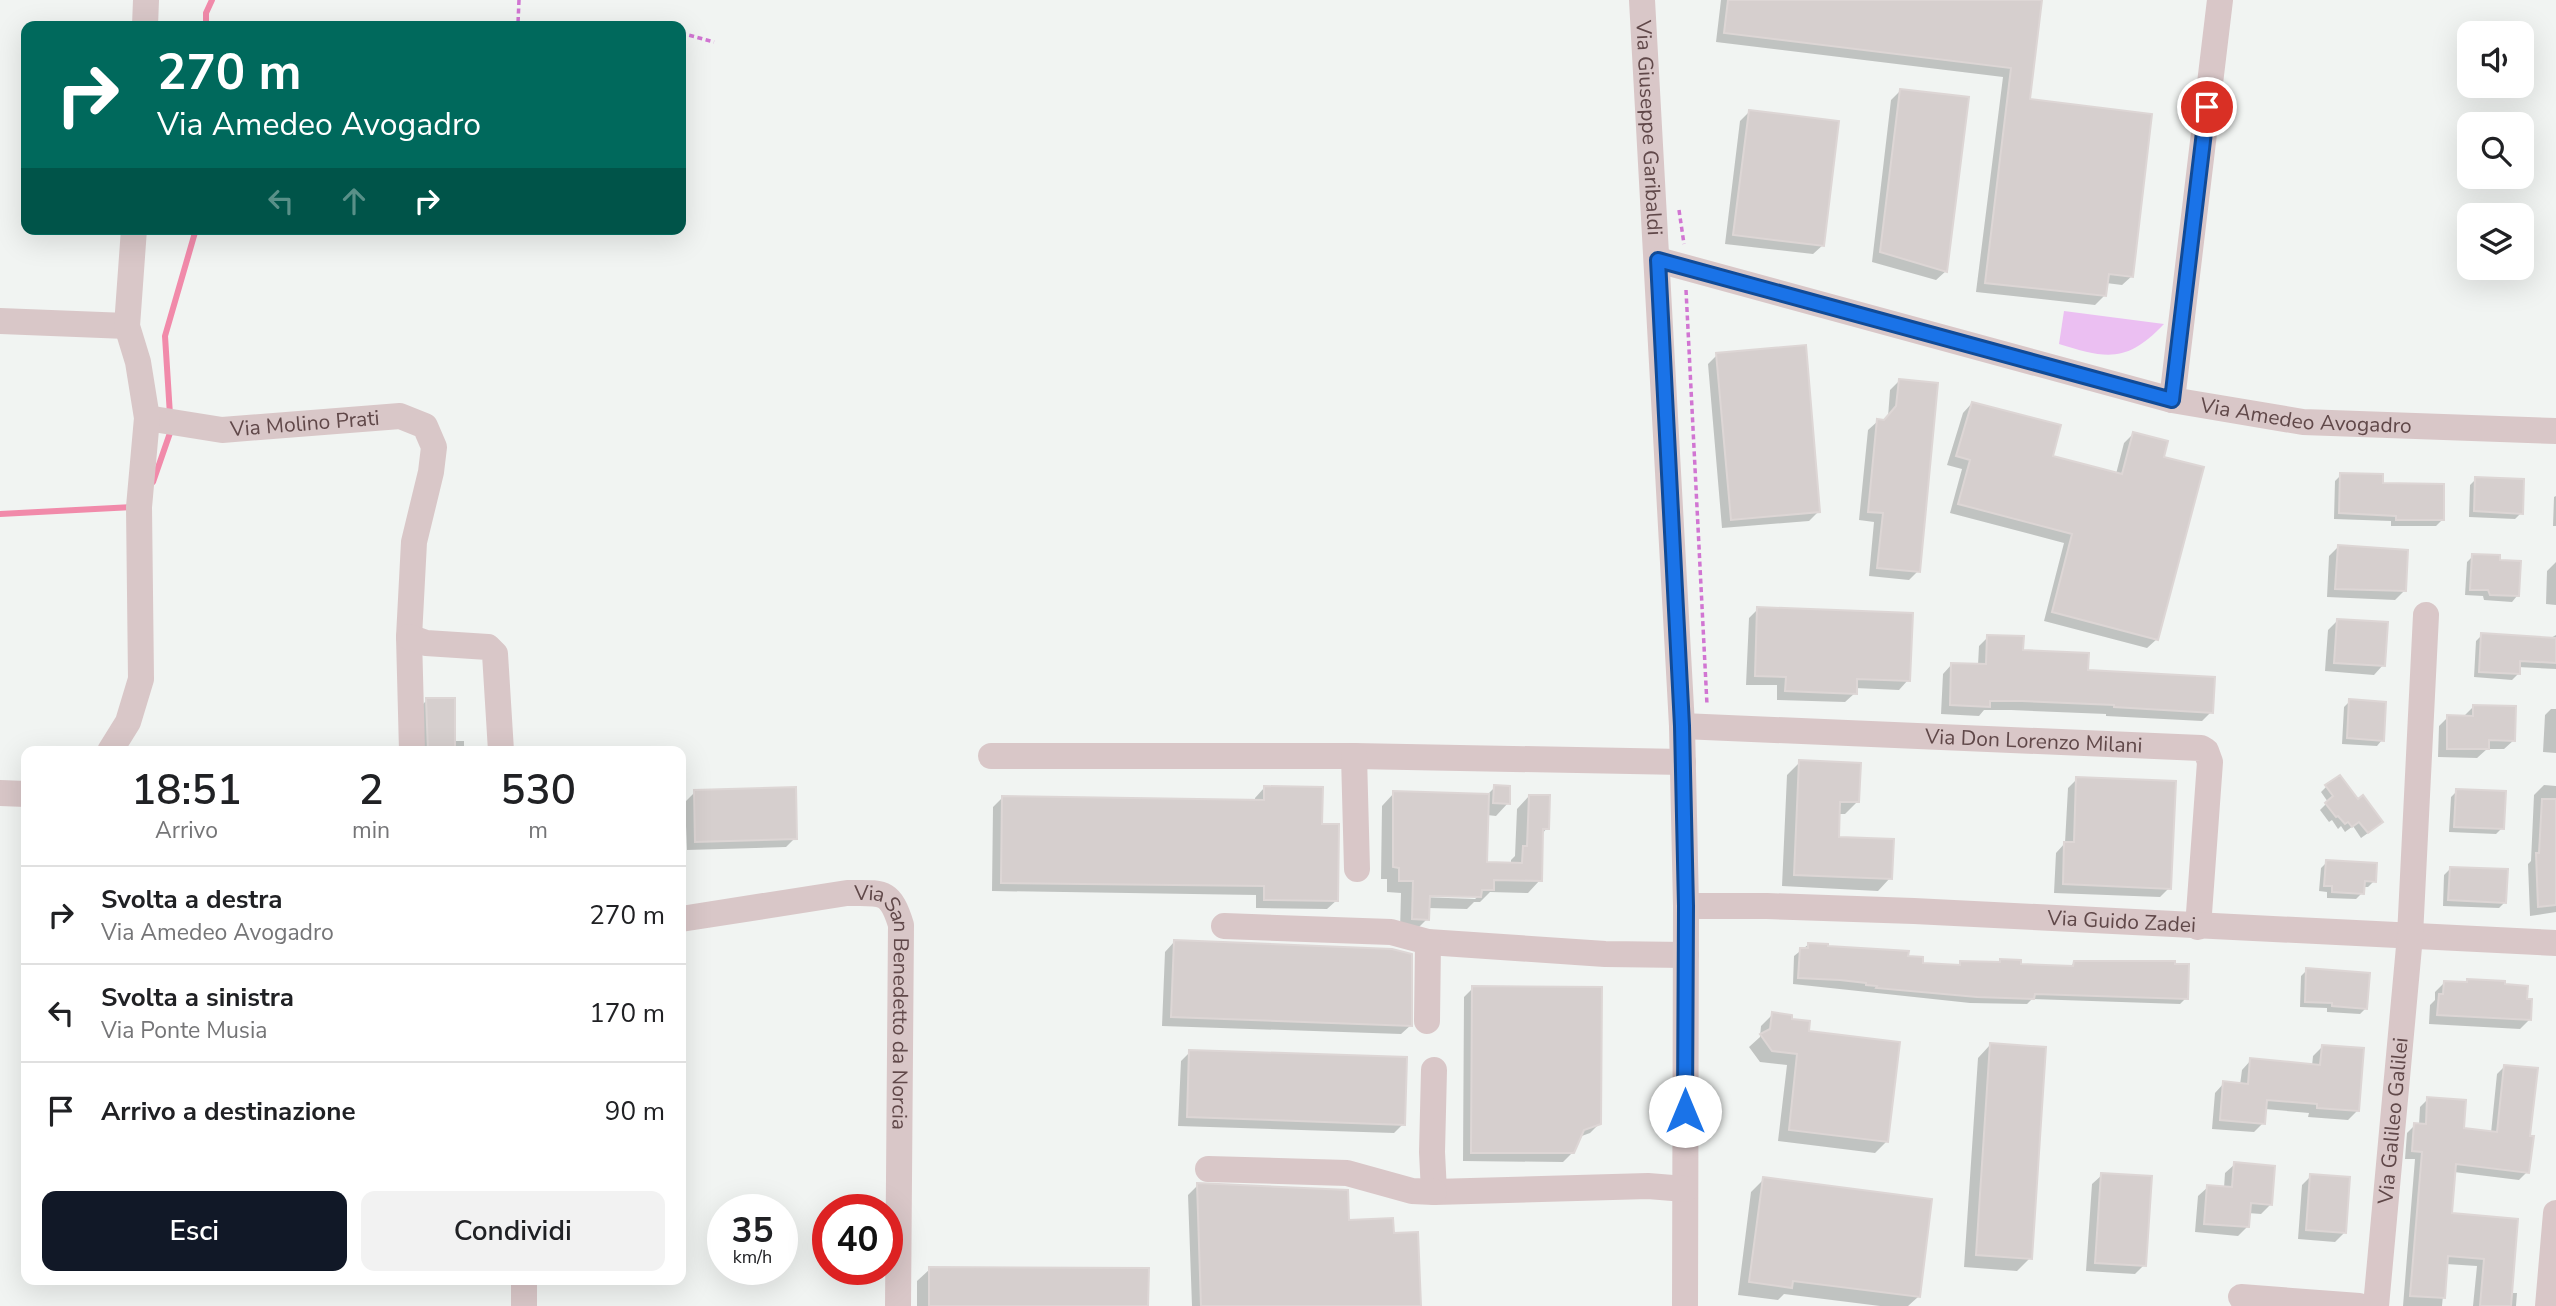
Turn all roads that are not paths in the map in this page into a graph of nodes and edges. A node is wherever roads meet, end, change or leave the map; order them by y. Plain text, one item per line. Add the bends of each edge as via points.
1 (146, 0) edge
2 (1642, 0) edge
3 (2220, 0) edge
4 (145, 21) edge
5 (134, 235) edge
6 (1658, 260) junction
7 (0, 321) edge
8 (127, 326) junction
9 (2172, 400) junction
10 (147, 418) junction
11 (2556, 431) edge
12 (2426, 615) dead end
13 (409, 637) junction
14 (1682, 726) junction
15 (113, 746) edge
16 (412, 746) edge
17 (501, 746) edge
18 (991, 755) dead end
19 (1354, 755) junction
20 (1683, 762) junction
21 (0, 793) edge
22 (21, 794) edge
23 (1357, 869) dead end
24 (1686, 906) junction
25 (686, 918) edge
26 (1224, 926) dead end
27 (2198, 926) junction
28 (2410, 936) junction
29 (1427, 942) junction
30 (2556, 943) edge
31 (1686, 955) junction
32 (1427, 1021) dead end
33 (1434, 1070) dead end
34 (1208, 1169) dead end
35 (1685, 1189) junction
36 (1434, 1192) junction
37 (2556, 1213) edge
38 (524, 1285) edge
39 (2241, 1297) dead end
40 (524, 1306) edge
41 (898, 1306) edge
42 (1685, 1306) edge
43 (2358, 1306) edge
44 (2376, 1306) edge
45 (2548, 1306) edge

1 - 4 street
2 - 6 street, Via Giuseppe Garibaldi
3 - 9 street
5 - 8 street
6 - 9 street, Via Amedeo Avogadro
6 - 14 street, Via Giuseppe Garibaldi
7 - 8 street
8 - 10 street
9 - 11 street, Via Amedeo Avogadro via 2303,422
10 - 13 street, Via Molino Prati via 222,430 400,416 425,426 434,447 414,542
10 - 15 street via 139,507 141,679 128,722
12 - 28 street, Via Galileo Galilei
13 - 16 street, Via Molino Prati
13 - 17 street via 426,643 488,648 495,654
14 - 20 street, Via Giuseppe Garibaldi
14 - 27 street, Via Don Lorenzo Milani via 2201,748 2210,762
18 - 19 street
19 - 20 street
19 - 23 street
20 - 24 street, Via Giuseppe Garibaldi
21 - 22 street
24 - 27 street, Via Guido Zadei via 1914,911
24 - 31 street, Via Giuseppe Garibaldi
25 - 41 street, Via San Benedetto da Norcia via 847,893 874,893 895,904 901,925
26 - 29 street via 1391,932
27 - 28 street, Via Guido Zadei
28 - 30 street, Via Guido Zadei
28 - 44 street, Via Galileo Galilei
29 - 31 street
29 - 32 street
31 - 35 street, Via Giuseppe Garibaldi
33 - 36 street
34 - 36 street via 1347,1173 1412,1191
35 - 36 street
35 - 42 street, Via Giuseppe Garibaldi
37 - 45 street
38 - 40 street
39 - 43 street

